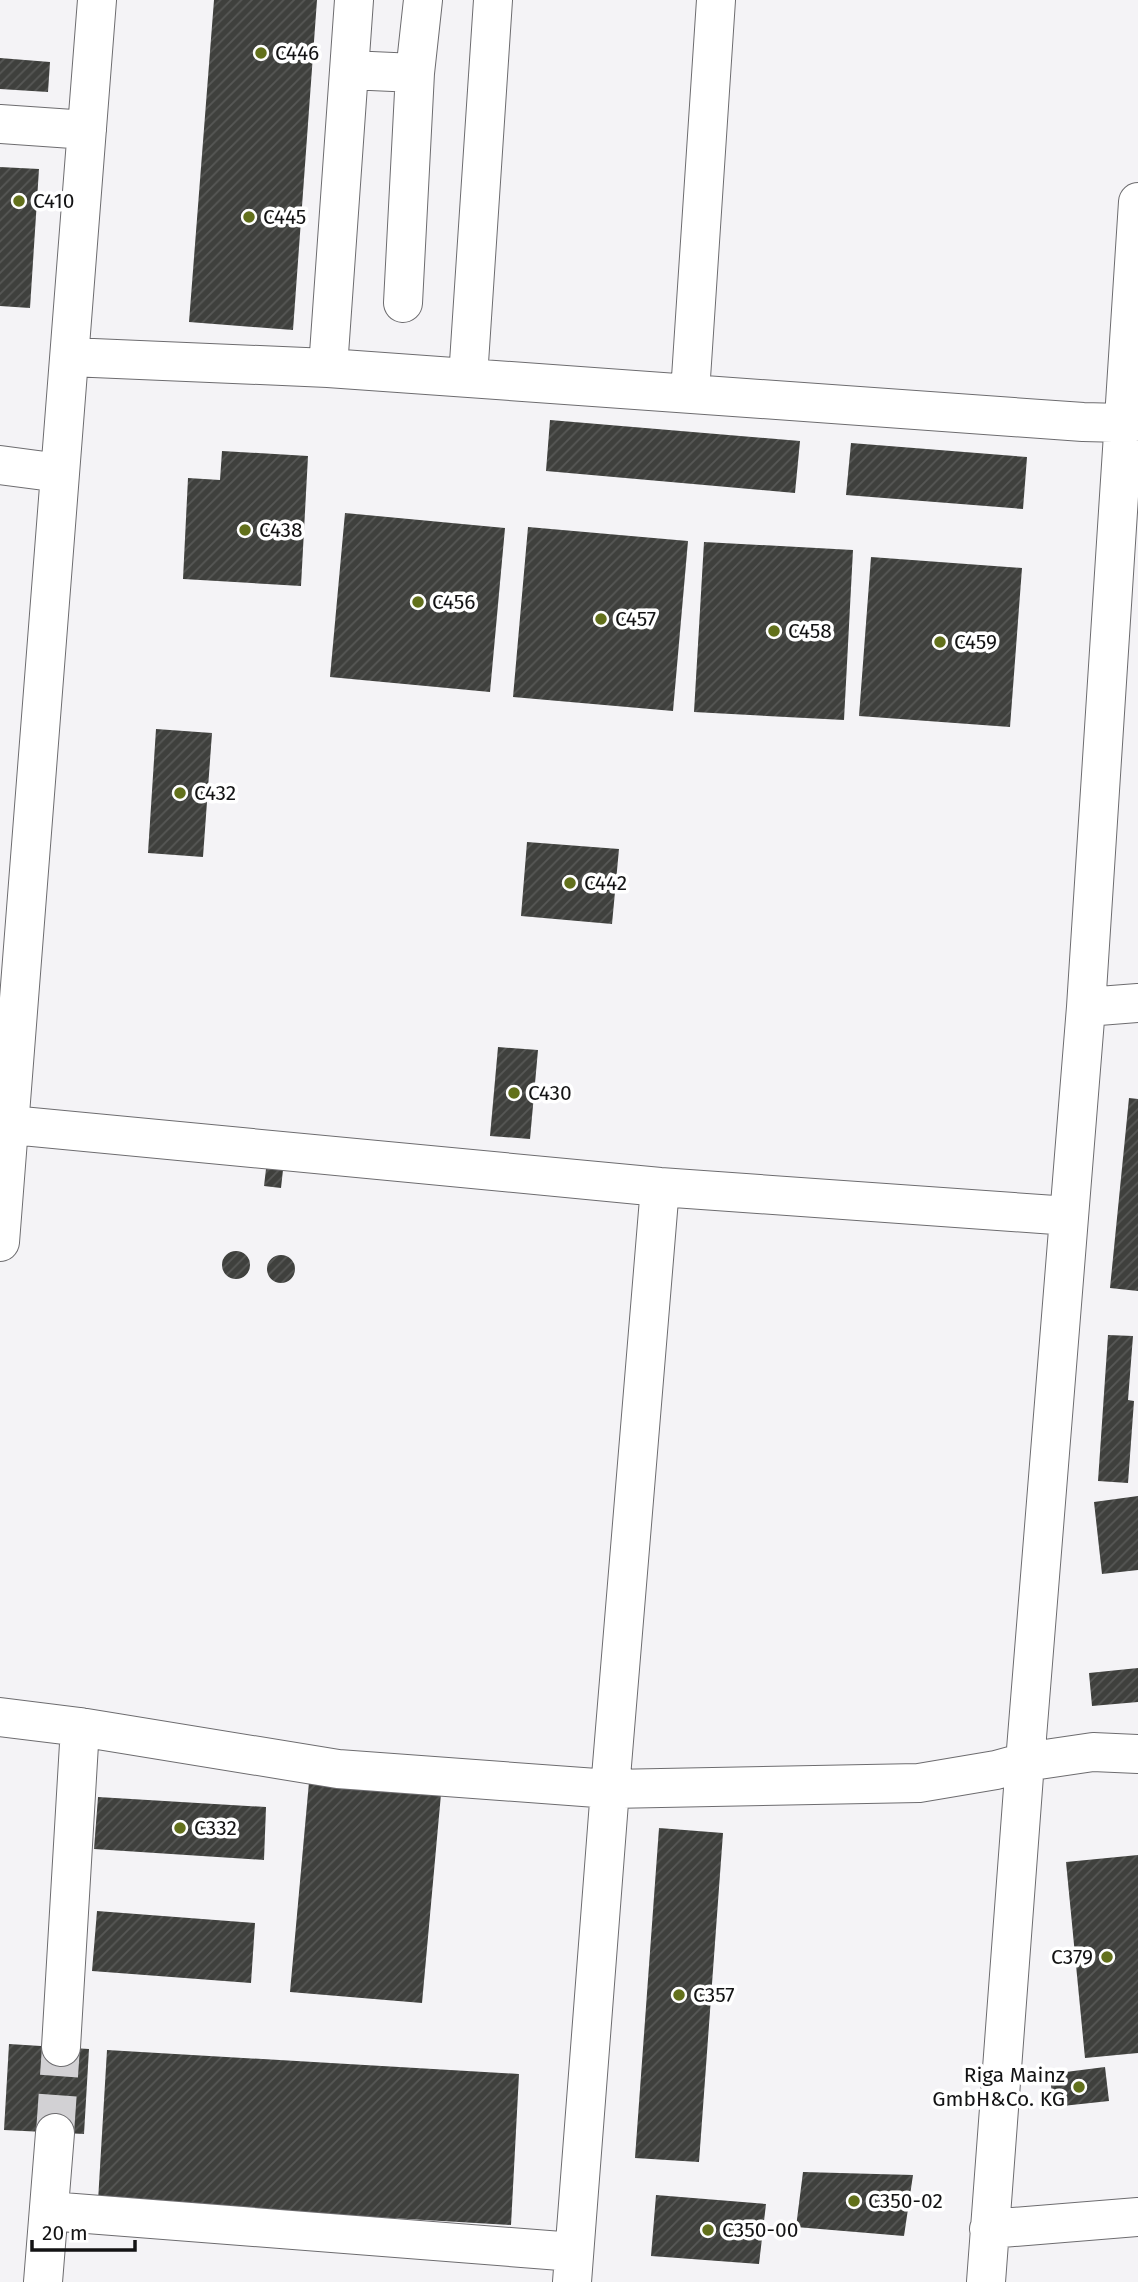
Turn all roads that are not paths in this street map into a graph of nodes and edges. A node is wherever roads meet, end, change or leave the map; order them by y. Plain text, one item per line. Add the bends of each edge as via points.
1 (97, 0) edge
2 (354, 0) edge
3 (423, 0) edge
4 (493, 0) edge
5 (716, 0) edge
6 (349, 70) junction
7 (415, 73) junction
8 (0, 124) edge
9 (87, 130) junction
10 (1138, 202) edge
11 (403, 303) dead end
12 (70, 357) junction
13 (328, 368) junction
14 (468, 378) junction
15 (690, 393) junction
16 (1131, 422) edge
17 (0, 466) edge
18 (61, 473) junction
19 (13, 906) edge
20 (1138, 1003) edge
21 (1086, 1007) junction
22 (5, 1125) edge
23 (660, 1187) junction
24 (1069, 1216) junction
25 (0, 1241) edge
26 (0, 1717) edge
27 (80, 1727) junction
28 (1138, 1754) edge
29 (1025, 1762) junction
30 (610, 1789) junction
31 (61, 2047) tunnel mouth
32 (55, 2133) tunnel mouth
33 (49, 2211) junction
34 (1138, 2217) edge
35 (989, 2229) junction
36 (573, 2267) edge
37 (43, 2282) edge
38 (986, 2282) edge

1 - 9 street
2 - 6 street
3 - 7 street
4 - 14 street
5 - 15 street
6 - 7 street
6 - 13 street
7 - 11 street
8 - 9 street
9 - 12 street
10 - 16 street
12 - 13 street
12 - 18 street
13 - 14 street
14 - 15 street
15 - 16 street
16 - 21 street
17 - 18 street
18 - 19 street
19 - 22 street
20 - 21 street
21 - 24 street
22 - 23 street
22 - 25 street
23 - 24 street
23 - 30 street
24 - 29 street
26 - 27 street
27 - 30 street via 338,1769
27 - 31 street
28 - 29 street via 1093,1752
29 - 30 street via 919,1783
29 - 35 street
30 - 36 street
32 - 33 street
33 - 36 street
33 - 37 street
34 - 35 street
35 - 38 street

